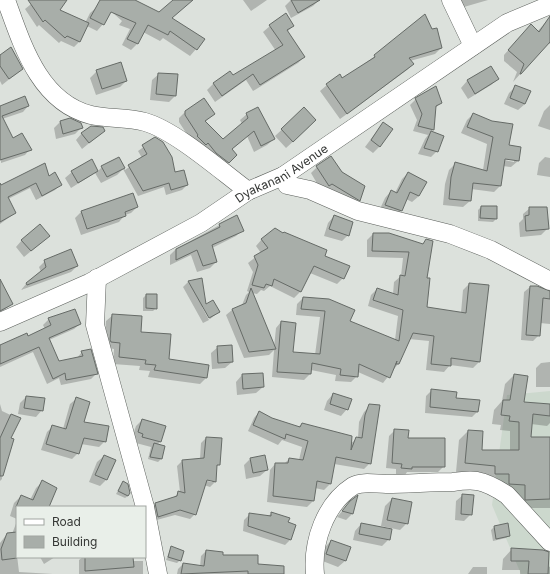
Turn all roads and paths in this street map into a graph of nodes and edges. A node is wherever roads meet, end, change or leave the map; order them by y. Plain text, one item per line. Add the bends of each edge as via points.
1 (6, 0) edge
2 (451, 0) edge
3 (550, 5) edge
4 (473, 46) junction
5 (283, 176) junction
6 (248, 192) junction
7 (97, 278) junction
8 (550, 281) edge
9 (0, 322) edge
10 (145, 506) edge
11 (146, 512) edge
12 (550, 542) edge
13 (158, 574) edge
14 (315, 574) edge

1 - 6 street via 24,50 47,87 69,106 90,115 145,122 166,132
2 - 4 street
3 - 4 street, Dyakanani Avenue via 507,23
4 - 5 street, Dyakanani Avenue
5 - 6 street, Dyakanani Avenue
5 - 8 street via 287,185 310,190 358,211 450,234 491,250
6 - 7 street, Dyakanani Avenue via 201,223
7 - 9 street, Dyakanani Avenue
7 - 10 street via 95,324
11 - 13 street
12 - 14 street via 507,495 476,481 363,483 353,486 335,504 325,520 315,550

